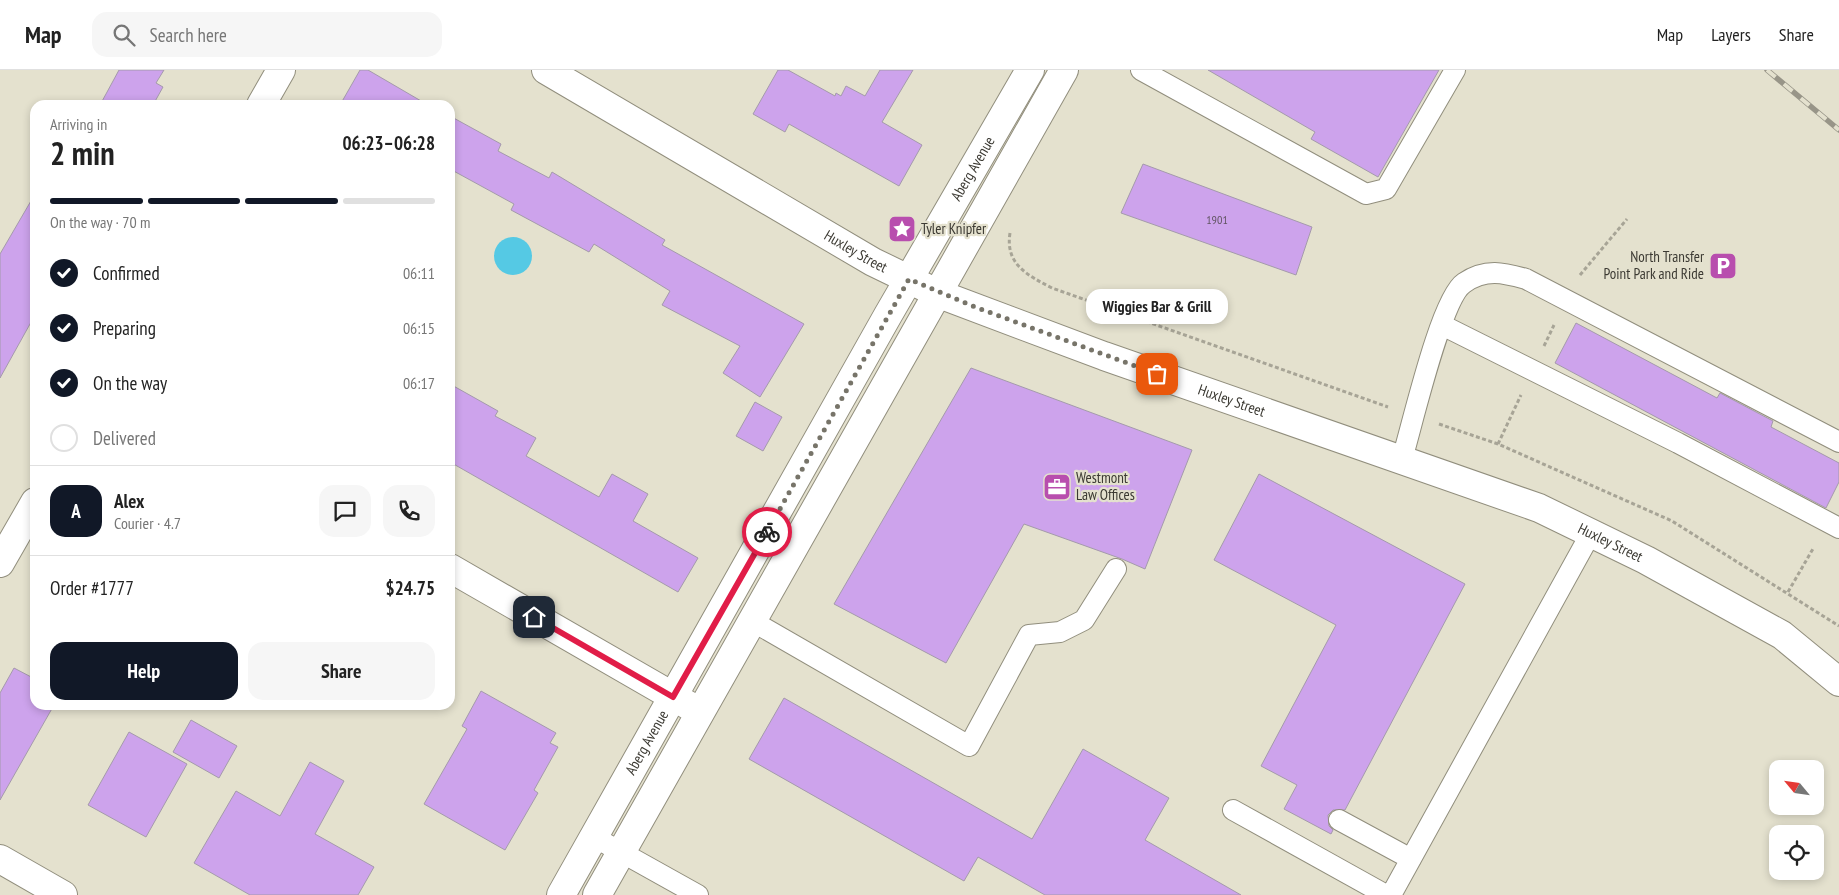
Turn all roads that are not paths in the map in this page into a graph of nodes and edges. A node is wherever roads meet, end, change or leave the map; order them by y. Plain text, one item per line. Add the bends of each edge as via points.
1 (281, 70) edge
2 (546, 70) edge
3 (1030, 70) edge
4 (1064, 70) edge
5 (1141, 70) edge
6 (1455, 70) edge
7 (264, 100) edge
8 (909, 279) junction
9 (939, 294) junction
10 (1442, 324) junction
11 (1839, 442) edge
12 (1402, 459) junction
13 (30, 511) edge
14 (1839, 528) edge
15 (1591, 533) junction
16 (0, 563) edge
17 (1116, 569) dead end
18 (455, 571) edge
19 (752, 621) junction
20 (1836, 673) edge
21 (673, 697) junction
22 (700, 712) junction
23 (1234, 810) dead end
24 (1339, 820) dead end
25 (594, 837) junction
26 (621, 852) junction
27 (1411, 858) junction
28 (0, 859) edge
29 (63, 895) edge
30 (561, 895) edge
31 (597, 895) edge
32 (698, 895) edge
33 (1386, 895) edge
34 (1391, 895) edge

1 - 7 street
2 - 8 street, Huxley Street via 874,262
3 - 8 street, Aberg Avenue
4 - 9 street, Aberg Avenue
5 - 6 lane via 1366,194 1386,189
8 - 9 street, Huxley Street
8 - 21 street, Aberg Avenue
9 - 12 street, Huxley Street via 1104,356
9 - 19 street, Aberg Avenue
10 - 11 lane via 1452,297 1463,283 1485,273 1501,272 1526,280
10 - 12 lane
10 - 14 lane
12 - 15 street, Huxley Street via 1539,508
13 - 16 street
15 - 20 street, Huxley Street via 1782,635
15 - 27 lane
17 - 19 lane via 1084,620 1060,632 1029,635 969,746
18 - 21 street
19 - 22 street, Aberg Avenue
21 - 22 street
21 - 25 street, Aberg Avenue
22 - 26 street, Aberg Avenue
23 - 33 lane
24 - 27 lane
25 - 26 lane
25 - 30 street, Aberg Avenue
26 - 31 street, Aberg Avenue
26 - 32 lane
27 - 34 lane
28 - 29 street

